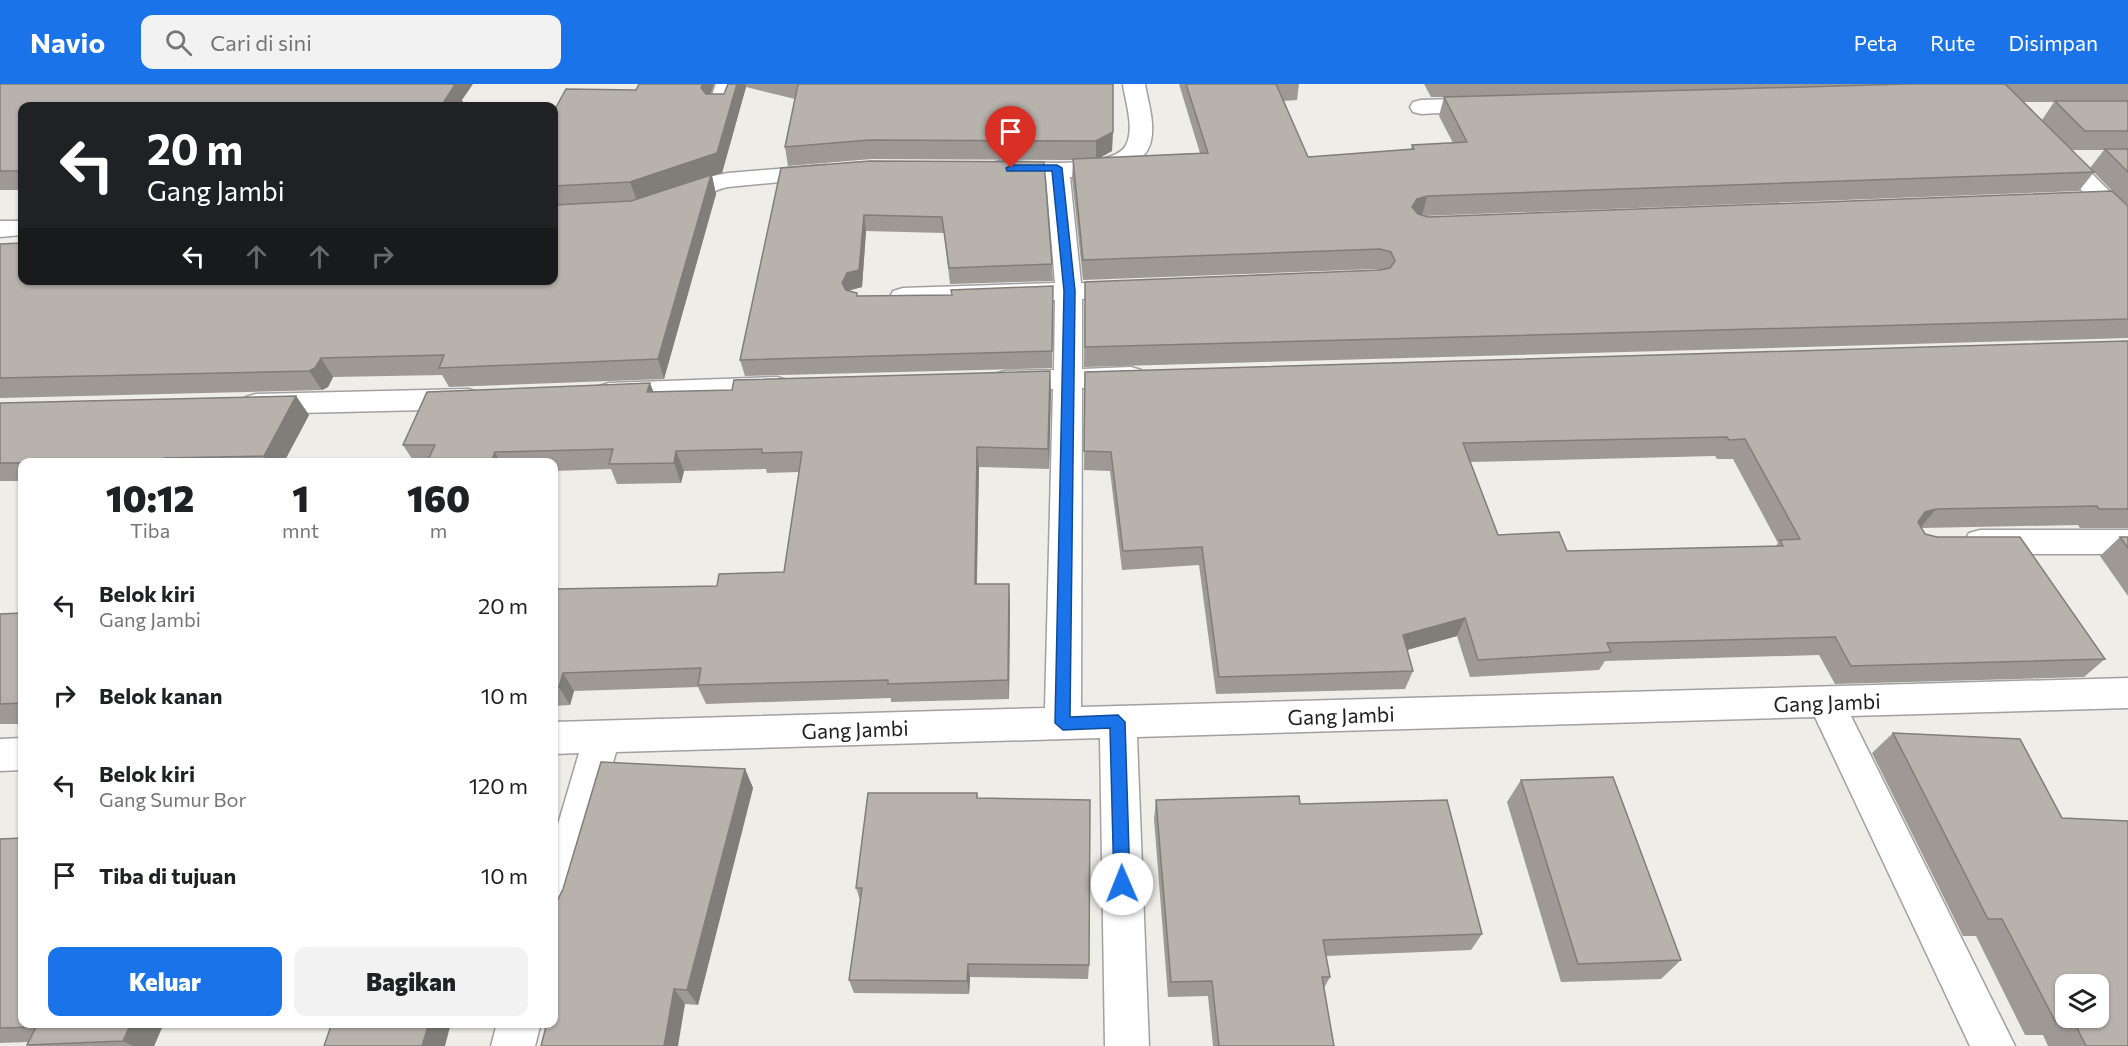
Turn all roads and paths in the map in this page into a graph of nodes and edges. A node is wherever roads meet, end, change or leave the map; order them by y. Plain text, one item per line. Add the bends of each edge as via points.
1 (727, 84) edge
2 (1134, 84) edge
3 (1986, 89) edge
4 (1505, 105) edge
5 (719, 106) edge
6 (1421, 107) dead end
7 (2017, 111) junction
8 (2050, 111) dead end
9 (2064, 159) junction
10 (2096, 159) dead end
11 (976, 168) edge
12 (1057, 168) junction
13 (850, 170) edge
14 (2104, 200) junction
15 (2068, 201) edge
16 (647, 208) edge
17 (2128, 224) edge
18 (18, 228) edge
19 (0, 229) edge
20 (1116, 290) edge
21 (1069, 291) junction
22 (872, 298) edge
23 (1162, 376) edge
24 (1067, 379) junction
25 (974, 382) edge
26 (809, 386) edge
27 (587, 394) edge
28 (496, 398) edge
29 (224, 405) edge
30 (1955, 542) edge
31 (2128, 542) edge
32 (2128, 693) edge
33 (1826, 702) junction
34 (1118, 722) junction
35 (1063, 723) junction
36 (602, 736) junction
37 (558, 738) edge
38 (18, 754) edge
39 (0, 755) edge
40 (558, 891) edge
41 (518, 1028) edge
42 (513, 1046) edge
43 (1126, 1046) edge
44 (1993, 1046) edge

1 - 5 street
2 - 12 street via 1140,132 1131,156 1098,169
3 - 7 street
4 - 6 street
7 - 8 street
7 - 9 street
9 - 10 street
9 - 14 street
11 - 12 street
12 - 21 street
13 - 16 street via 707,184
14 - 15 street
14 - 17 street
18 - 19 street
20 - 21 street
21 - 22 street
21 - 24 street
23 - 24 street
24 - 25 street
24 - 35 street
26 - 27 street
28 - 29 street
30 - 31 street
32 - 33 street, Gang Jambi
33 - 34 street, Gang Jambi
33 - 44 street
34 - 35 street, Gang Jambi
34 - 43 street
35 - 36 street, Gang Jambi
36 - 37 street, Gang Jambi
36 - 40 street
38 - 39 street
41 - 42 street

